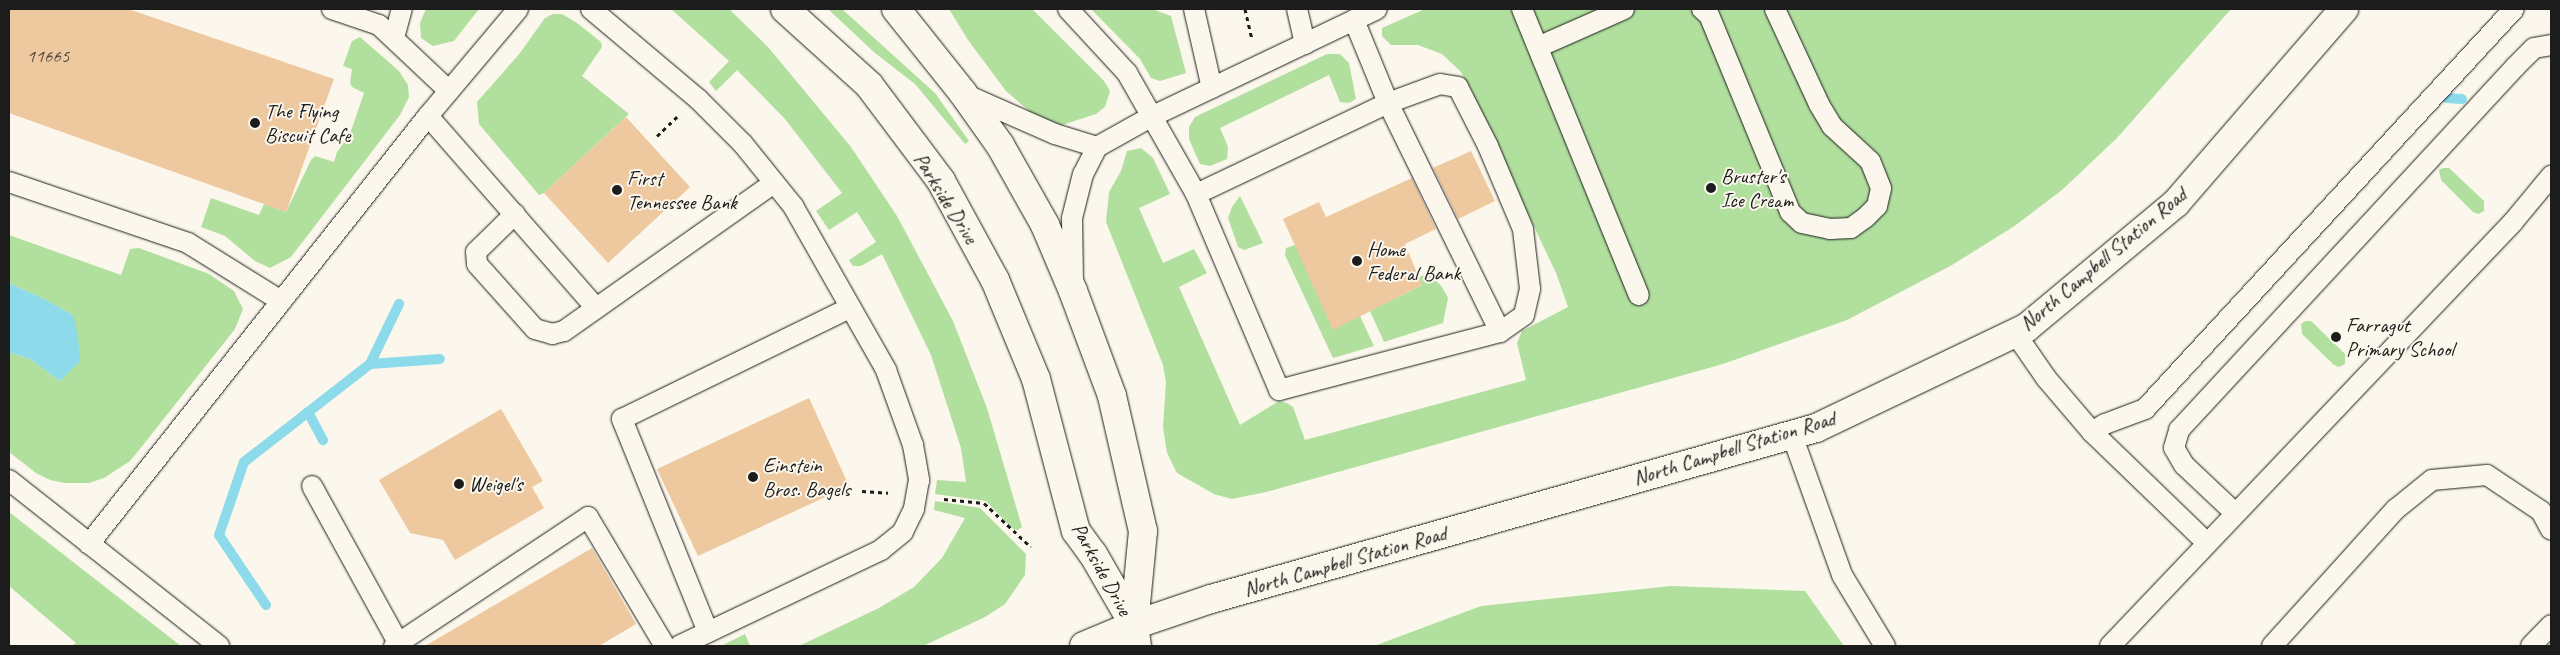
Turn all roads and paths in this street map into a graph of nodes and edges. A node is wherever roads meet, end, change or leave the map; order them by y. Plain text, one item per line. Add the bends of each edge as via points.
1 (332, 9) edge
2 (402, 9) edge
3 (518, 9) edge
4 (591, 9) edge
5 (785, 9) edge
6 (896, 9) edge
7 (1068, 9) edge
8 (1194, 9) edge
9 (1297, 9) edge
10 (1377, 9) edge
11 (1522, 9) edge
12 (1624, 9) edge
13 (1702, 9) edge
14 (1774, 9) edge
15 (2344, 9) edge
16 (2514, 9) edge
17 (1354, 20) junction
18 (394, 38) junction
19 (1305, 44) junction
20 (2551, 45) edge
21 (1538, 47) junction
22 (1212, 88) junction
23 (450, 91) junction
24 (963, 93) junction
25 (1388, 103) junction
26 (428, 116) junction
27 (1151, 117) junction
28 (1097, 147) junction
29 (2551, 176) edge
30 (9, 182) edge
31 (774, 183) junction
32 (1196, 194) junction
33 (515, 214) junction
34 (1073, 291) junction
35 (1639, 295) dead end
36 (281, 301) junction
37 (596, 308) junction
38 (850, 308) junction
39 (1500, 332) junction
40 (2014, 333) junction
41 (2092, 432) junction
42 (1792, 434) junction
43 (9, 480) edge
44 (312, 486) dead end
45 (862, 491) dead end
46 (916, 496) junction
47 (2235, 513) junction
48 (2551, 530) edge
49 (2207, 542) junction
50 (89, 544) junction
51 (1031, 547) dead end
52 (2551, 625) edge
53 (708, 632) junction
54 (1136, 636) edge
55 (397, 645) edge
56 (219, 646) edge
57 (665, 646) edge
58 (680, 646) edge
59 (1084, 646) edge
60 (1885, 646) edge
61 (2110, 646) edge
62 (2272, 646) edge
63 (2531, 646) edge

1 - 18 lane via 379,25
2 - 18 lane
3 - 23 lane
4 - 31 lane via 698,99 743,144
5 - 54 main road, Parkside Drive via 869,85 941,181 995,280 1036,379 1076,531 1094,554
6 - 24 main road, Parkside Drive
7 - 27 lane via 1128,74
8 - 22 lane
9 - 19 lane
10 - 17 lane
11 - 21 lane
12 - 21 lane
13 - 14 lane via 1708,15 1790,212 1802,223 1851,228 1877,206 1881,188 1870,161 1832,126
15 - 40 main road, North Campbell Station Road via 2176,203 2026,328
16 - 41 lane via 2144,409
17 - 19 lane
17 - 25 lane
18 - 23 lane
19 - 22 lane
20 - 47 lane via 2534,48 2515,67 2179,430 2174,448 2184,464
21 - 35 lane
22 - 27 lane
23 - 26 lane
24 - 28 lane via 1056,134
24 - 34 main road, Parkside Drive via 1000,145 1045,225
25 - 32 lane
25 - 39 lane
25 - 39 lane via 1440,84 1458,87 1467,102 1524,229 1530,288 1524,315
26 - 33 lane
26 - 36 lane
27 - 28 lane
27 - 32 lane
28 - 34 lane via 1083,174 1072,218
29 - 47 lane via 2513,222
30 - 36 lane via 188,243
31 - 37 lane
31 - 38 lane via 793,206
32 - 39 lane via 1280,390
33 - 37 lane
33 - 37 lane via 476,252 477,264 488,279 535,329 552,334 564,331
34 - 54 main road, Parkside Drive via 1112,396 1143,530
36 - 50 lane
38 - 46 lane via 886,370 913,445 919,480
38 - 53 lane via 622,419
40 - 41 lane via 2046,378
40 - 42 main road, North Campbell Station Road via 1816,428
41 - 49 lane
42 - 54 main road, North Campbell Station Road via 1211,599
42 - 60 lane via 1842,575
43 - 50 lane
44 - 55 lane
45 - 46 path
46 - 51 path via 984,503
46 - 53 lane via 903,532 881,550
47 - 49 lane
48 - 62 lane via 2542,510 2488,475 2432,480 2396,509
49 - 61 lane
50 - 56 lane
52 - 63 lane
53 - 58 lane
54 - 59 main road, North Campbell Station Road
55 - 57 lane via 588,517

